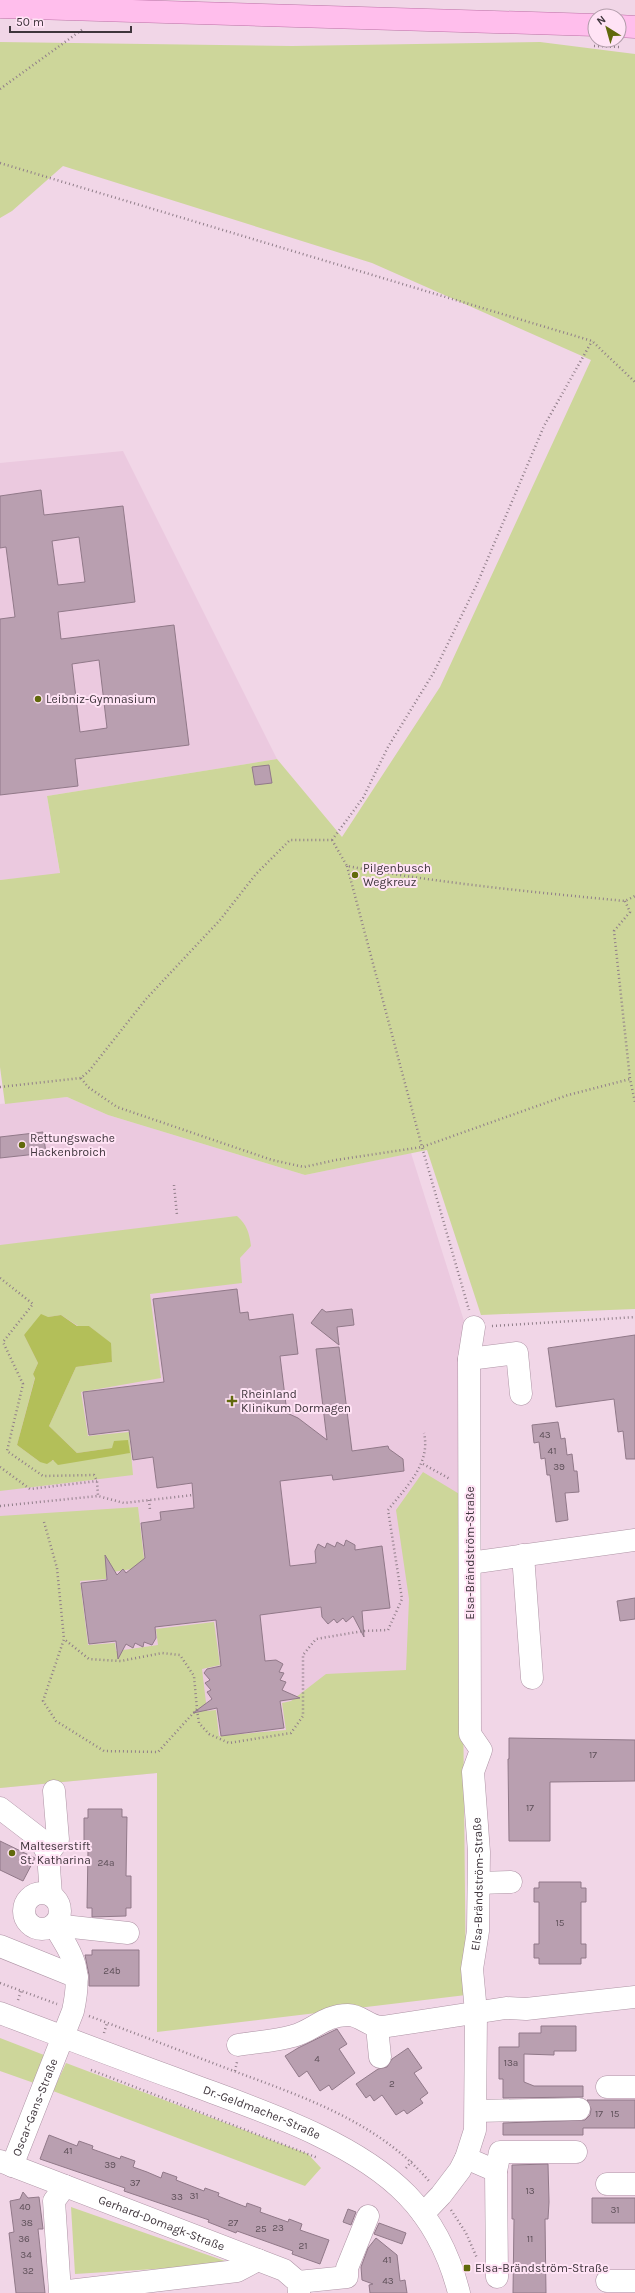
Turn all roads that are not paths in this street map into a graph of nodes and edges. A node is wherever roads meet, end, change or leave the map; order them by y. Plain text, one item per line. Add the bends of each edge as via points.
1 (0, 7) edge
2 (587, 25) edge
3 (474, 1327) road end
4 (469, 1359) junction
5 (521, 1394) dead end
6 (635, 1540) edge
7 (523, 1556) junction
8 (470, 1563) junction
9 (532, 1678) dead end
10 (54, 1791) dead end
11 (0, 1808) edge
12 (48, 1854) junction
13 (511, 1882) dead end
14 (479, 1883) junction
15 (51, 1895) junction
16 (54, 1925) junction
17 (128, 1933) dead end
18 (0, 1946) edge
19 (77, 1977) junction
20 (635, 1997) edge
21 (476, 2012) junction
22 (6, 2015) edge
23 (377, 2027) junction
24 (62, 2036) junction
25 (238, 2045) dead end
26 (380, 2056) dead end
27 (607, 2087) dead end
28 (635, 2087) edge
29 (580, 2109) dead end
30 (476, 2111) junction
31 (576, 2152) dead end
32 (466, 2158) junction
33 (6, 2164) edge
34 (496, 2171) junction
35 (607, 2184) dead end
36 (635, 2184) edge
37 (65, 2186) junction
38 (423, 2214) junction
39 (368, 2216) dead end
40 (258, 2260) junction
41 (497, 2277) dead end
42 (607, 2281) dead end
43 (635, 2281) edge
44 (299, 2288) edge
45 (459, 2293) edge

1 - 2 main road
3 - 4 street, Elsa-Brändström-Straße
4 - 5 street via 517,1353
4 - 8 street, Elsa-Brändström-Straße
6 - 7 street
7 - 8 street
7 - 9 street
8 - 14 street, Elsa-Brändström-Straße via 470,1734 481,1750 473,1772
10 - 12 street via 58,1840
11 - 12 street via 39,1838
12 - 15 street
13 - 14 street
14 - 21 street, Elsa-Brändström-Straße via 478,1930 472,1969
15 - 16 street via 59,1903 60,1909 60,1915
15 - 16 street via 40,1892 29,1897 23,1907 24,1919 32,1928 44,1930
16 - 17 street
16 - 19 street, Oscar-Gans-Straße via 74,1959
18 - 19 street
19 - 24 street, Oscar-Gans-Straße via 78,1988 73,2010
20 - 21 street
21 - 23 street
21 - 30 street, Elsa-Brändström-Straße
22 - 24 street, Dr.-Geldmacher-Straße
23 - 25 street via 355,2015 340,2016 321,2021 295,2036
23 - 26 street
24 - 33 street, Oscar-Gans-Straße
24 - 38 street, Dr.-Geldmacher-Straße via 261,2111 314,2134 379,2170 408,2195
27 - 28 street
29 - 30 street
30 - 32 street, Elsa-Brändström-Straße via 475,2130
31 - 34 street via 500,2152
32 - 34 street
32 - 38 street, Elsa-Brändström-Straße via 441,2195
33 - 37 street, Gerhard-Domagk-Straße
34 - 41 street
35 - 36 street
37 - 40 street, Gerhard-Domagk-Straße
37 - 40 street via 54,2201 60,2292 237,2271
38 - 45 street, Dr.-Geldmacher-Straße via 440,2240
39 - 44 street via 347,2268 348,2277
40 - 44 street, Gerhard-Domagk-Straße via 284,2270
42 - 43 street

